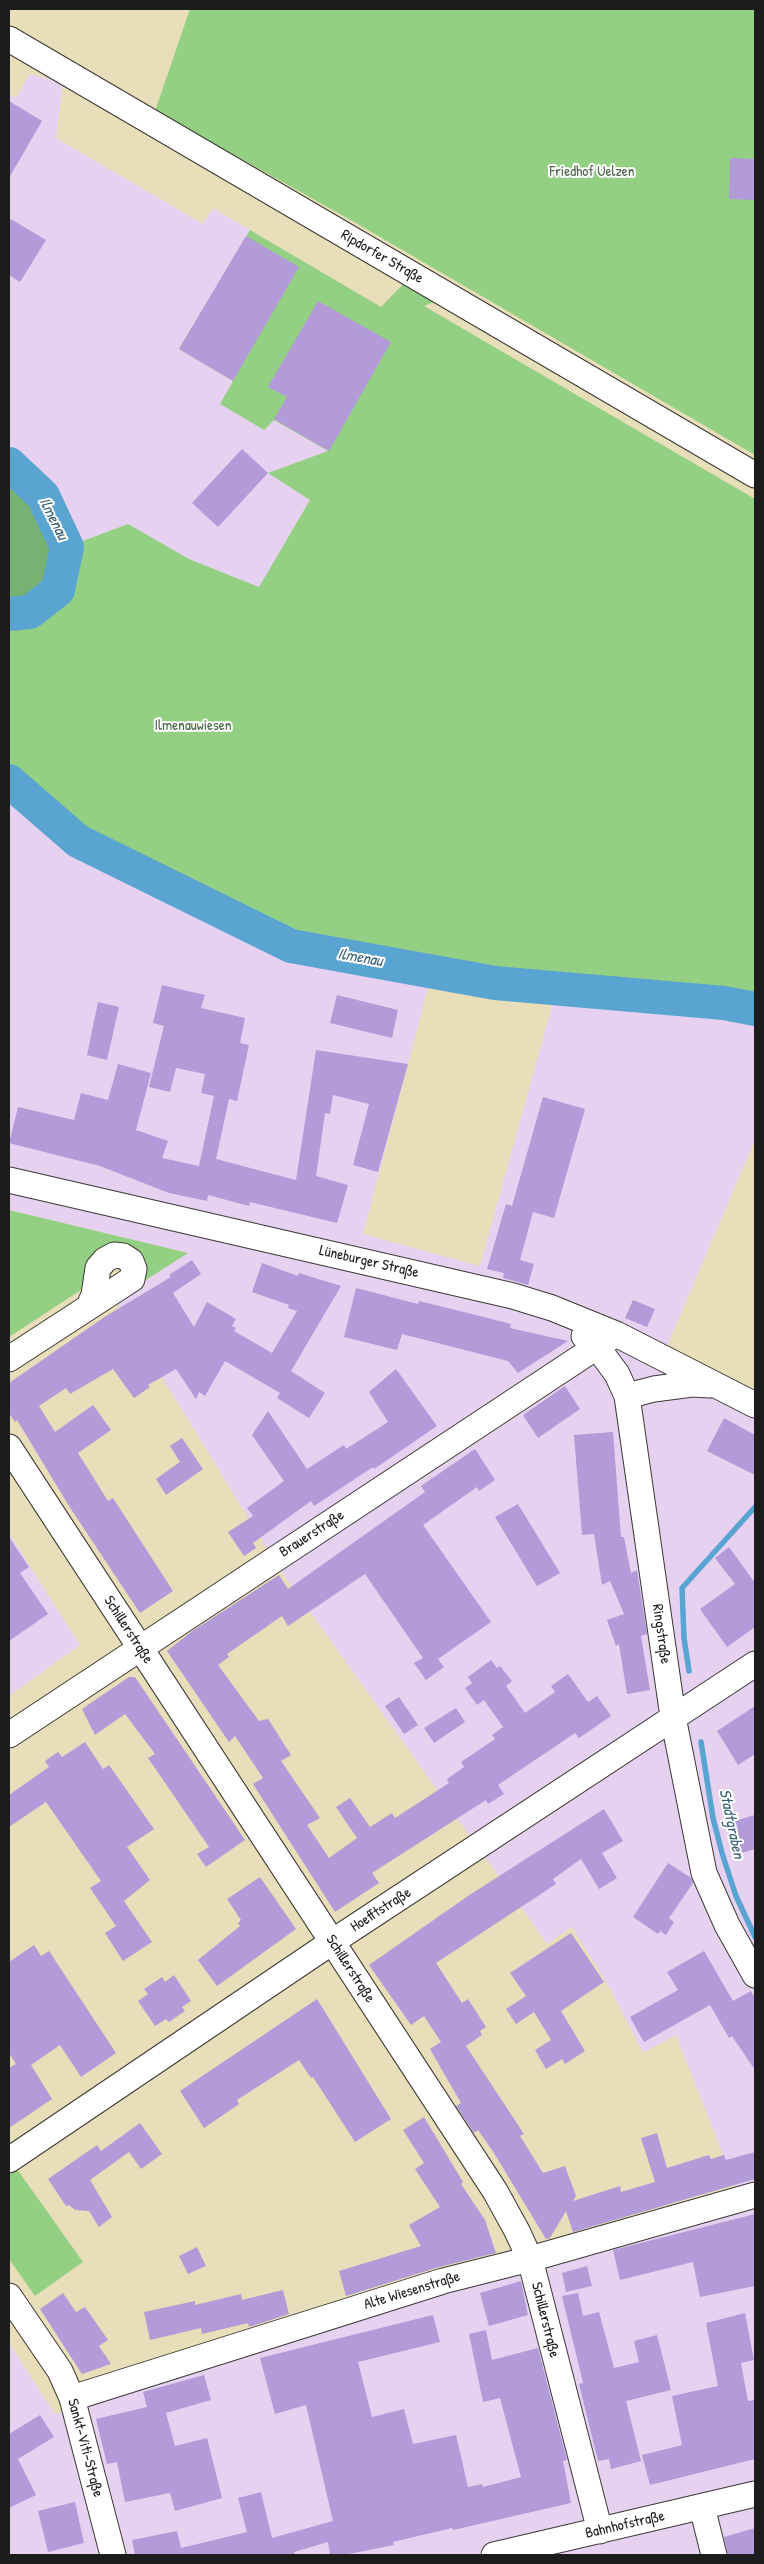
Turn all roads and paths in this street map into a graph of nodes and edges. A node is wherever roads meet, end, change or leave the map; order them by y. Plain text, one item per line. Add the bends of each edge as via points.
1 (9, 39) edge
2 (755, 475) edge
3 (9, 1180) edge
4 (89, 1306) dead end
5 (552, 1308) joint
6 (606, 1340) junction
7 (9, 1358) edge
8 (714, 1386) junction
9 (627, 1396) junction
10 (755, 1405) edge
11 (9, 1447) edge
12 (140, 1648) junction
13 (755, 1664) edge
14 (673, 1717) junction
15 (9, 1734) edge
16 (332, 1942) junction
17 (755, 1975) edge
18 (9, 2160) edge
19 (755, 2195) edge
20 (530, 2259) junction
21 (9, 2296) edge
22 (72, 2398) junction
23 (755, 2494) edge
24 (704, 2516) junction
25 (600, 2531) junction
26 (576, 2546) edge
27 (113, 2555) edge
28 (494, 2555) edge
29 (714, 2555) edge

1 - 2 street, Ripdorfer Straße
3 - 5 street, Lüneburger Straße via 394,1267
4 - 7 street
5 - 6 street, Ringstraße
6 - 8 street
6 - 9 street, Ringstraße via 616,1374
6 - 12 street, Brauerstraße
8 - 9 street via 692,1384
8 - 10 street via 738,1394
9 - 14 street, Ringstraße
11 - 12 street, Schillerstraße
12 - 15 street, Brauerstraße
12 - 16 street, Schillerstraße
13 - 14 street, Hoefftstraße
14 - 16 street, Hoefftstraße
14 - 17 street, Ringstraße via 704,1873 727,1925
16 - 18 street, Hoefftstraße
16 - 20 street, Schillerstraße via 495,2191
19 - 20 street, Alte Wiesenstraße
20 - 22 street, Alte Wiesenstraße via 443,2281
20 - 25 street, Schillerstraße
21 - 22 street, Sankt-Viti-Straße via 60,2371
22 - 27 street, Sankt-Viti-Straße
23 - 24 street, Bahnhofstraße
24 - 25 street, Bahnhofstraße
24 - 29 street
25 - 26 street, Bahnhofstraße
26 - 28 street, Bahnhofstraße

